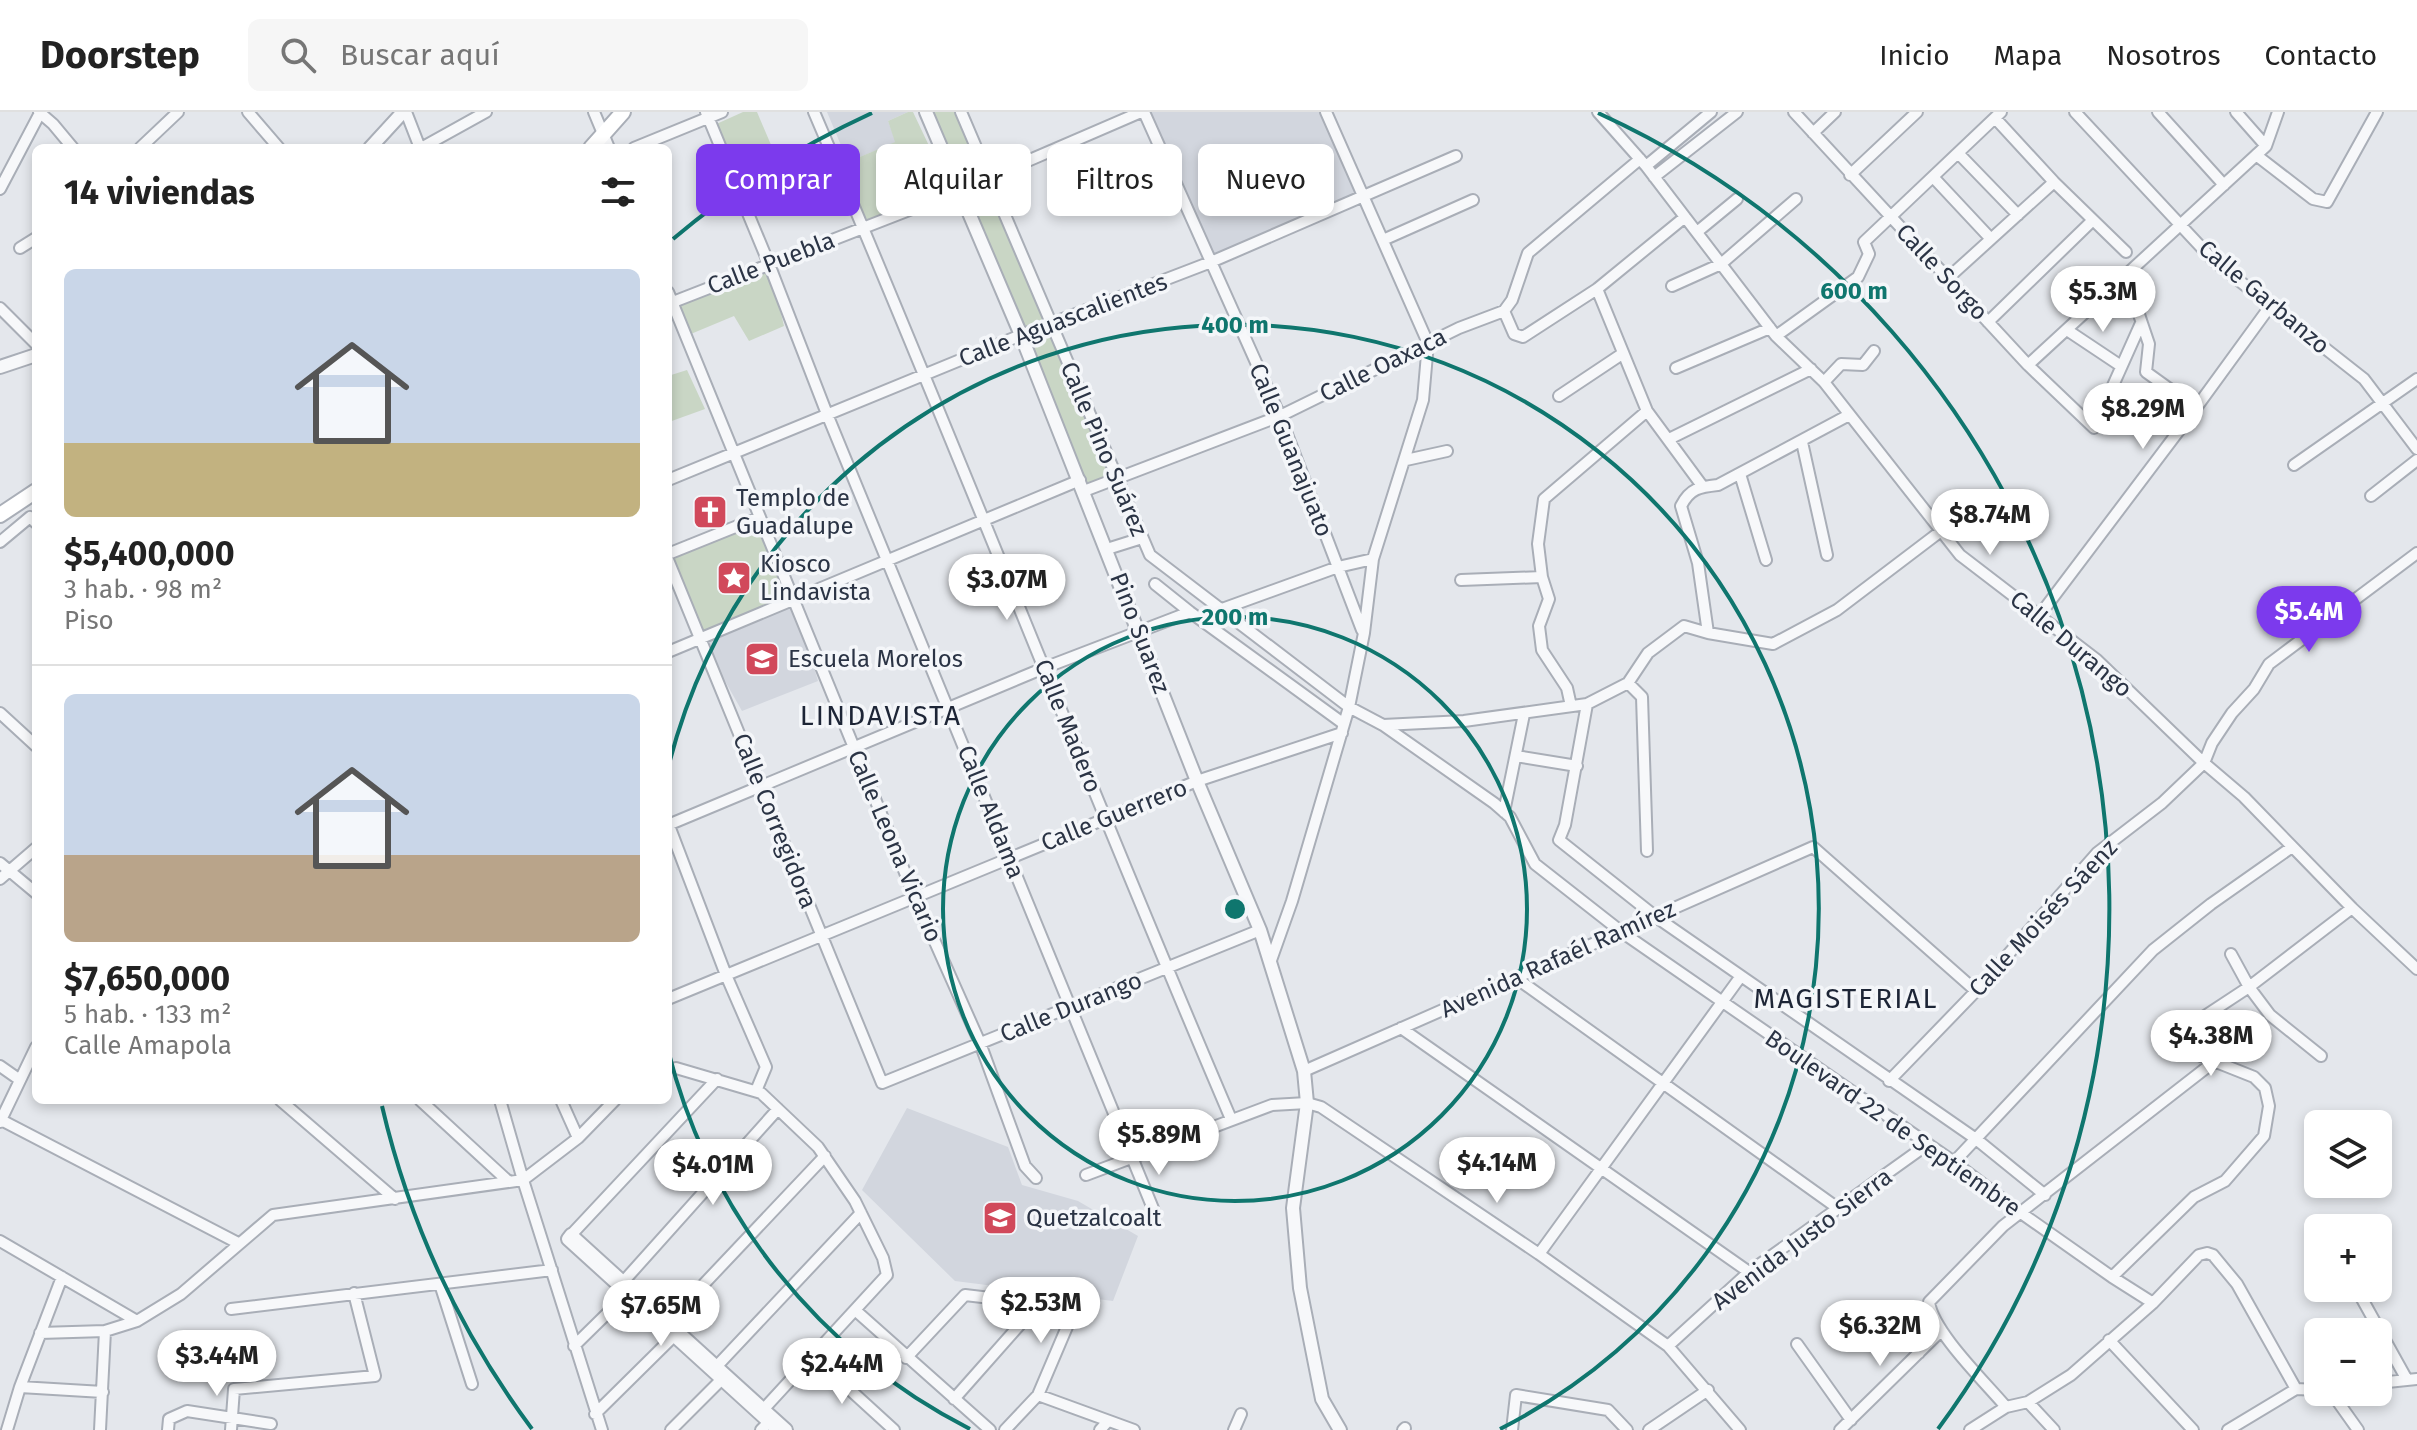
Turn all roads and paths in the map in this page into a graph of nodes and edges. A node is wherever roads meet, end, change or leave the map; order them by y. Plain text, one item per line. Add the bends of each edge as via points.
1 (40, 112) edge
2 (178, 112) edge
3 (248, 112) edge
4 (404, 112) edge
5 (486, 112) edge
6 (594, 112) edge
7 (623, 112) edge
8 (722, 112) edge
9 (814, 112) edge
10 (926, 112) edge
11 (961, 112) edge
12 (1142, 112) edge
13 (1326, 112) edge
14 (1598, 112) edge
15 (1711, 112) edge
16 (1737, 112) edge
17 (1794, 112) edge
18 (1835, 112) edge
19 (1917, 112) edge
20 (2075, 112) edge
21 (2158, 112) edge
22 (2236, 112) edge
23 (2278, 112) edge
24 (2377, 112) edge
25 (707, 115) edge
26 (1998, 115) edge
27 (1813, 133) junction
28 (606, 141) edge
29 (70, 144) edge
30 (144, 144) edge
31 (276, 144) edge
32 (374, 144) edge
33 (418, 144) edge
34 (427, 144) edge
35 (643, 144) edge
36 (939, 144) edge
37 (975, 144) edge
38 (2266, 146) junction
39 (1958, 153) junction
40 (2256, 155) junction
41 (1456, 156) dead end
42 (1031, 160) edge
43 (1643, 163) junction
44 (1850, 175) junction
45 (1654, 177) junction
46 (1933, 177) junction
47 (2054, 182) junction
48 (2224, 185) junction
49 (0, 189) edge
50 (1363, 195) junction
51 (1737, 199) dead end
52 (1796, 199) dead end
53 (1473, 200) dead end
54 (2018, 215) junction
55 (894, 216) edge
56 (969, 216) edge
57 (1005, 216) edge
58 (1685, 217) junction
59 (1891, 218) junction
60 (2093, 220) junction
61 (2182, 224) junction
62 (863, 228) junction
63 (1697, 232) junction
64 (1991, 239) junction
65 (32, 240) edge
66 (1383, 240) junction
67 (20, 248) dead end
68 (2126, 252) dead end
69 (1211, 262) junction
70 (769, 264) junction
71 (1721, 264) junction
72 (2126, 276) junction
73 (1948, 278) junction
74 (1672, 286) dead end
75 (1597, 289) junction
76 (672, 299) edge
77 (2271, 305) junction
78 (672, 307) edge
79 (0, 308) edge
80 (1504, 311) junction
81 (1988, 322) junction
82 (2141, 323) junction
83 (1051, 324) junction
84 (2067, 330) junction
85 (1773, 332) junction
86 (1021, 335) junction
87 (32, 340) edge
88 (1428, 343) junction
89 (1874, 351) dead end
90 (1622, 354) junction
91 (32, 356) edge
92 (2028, 365) junction
93 (2121, 366) junction
94 (0, 367) edge
95 (1676, 368) dead end
96 (1811, 369) junction
97 (925, 374) junction
98 (2417, 379) edge
99 (1824, 382) junction
100 (1559, 396) dead end
101 (2384, 403) junction
102 (2196, 408) junction
103 (1647, 411) junction
104 (827, 414) junction
105 (1849, 415) junction
106 (1280, 416) junction
107 (1669, 439) junction
108 (1802, 442) junction
109 (2417, 449) edge
110 (1447, 451) dead end
111 (734, 452) junction
112 (1406, 460) junction
113 (2417, 460) edge
114 (2294, 465) dead end
115 (1740, 474) junction
116 (672, 478) edge
117 (1117, 478) junction
118 (1082, 485) junction
119 (1703, 487) junction
120 (32, 494) edge
121 (2371, 496) dead end
122 (0, 515) edge
123 (760, 517) junction
124 (984, 520) junction
125 (32, 521) edge
126 (1941, 531) junction
127 (1142, 538) junction
128 (0, 542) edge
129 (1107, 549) junction
130 (2417, 553) edge
131 (672, 555) edge
132 (1827, 555) dead end
133 (1373, 559) junction
134 (887, 560) junction
135 (1766, 560) dead end
136 (1338, 567) junction
137 (672, 568) edge
138 (1542, 577) junction
139 (1461, 580) dead end
140 (1155, 584) dead end
141 (795, 600) junction
142 (1222, 609) junction
143 (1190, 612) junction
144 (2039, 616) junction
145 (1139, 632) junction
146 (1364, 633) junction
147 (1708, 633) junction
148 (699, 640) junction
149 (672, 650) edge
150 (1044, 668) junction
151 (1628, 683) junction
152 (1587, 704) junction
153 (1571, 706) junction
154 (1349, 707) junction
155 (948, 708) junction
156 (0, 713) edge
157 (1524, 714) junction
158 (1383, 725) junction
159 (1343, 729) junction
160 (32, 742) edge
161 (854, 747) junction
162 (1516, 756) junction
163 (2204, 763) junction
164 (1577, 766) junction
165 (1197, 781) junction
166 (761, 787) junction
167 (1504, 812) junction
168 (1106, 819) junction
169 (672, 822) edge
170 (672, 834) edge
171 (2292, 847) junction
172 (32, 851) edge
173 (1647, 851) dead end
174 (1010, 858) junction
175 (0, 863) edge
176 (4, 875) edge
177 (32, 891) edge
178 (915, 897) junction
179 (2352, 908) junction
180 (1656, 917) junction
181 (1260, 930) junction
182 (1623, 933) junction
183 (822, 935) junction
184 (2231, 954) dead end
185 (1270, 963) junction
186 (1166, 968) junction
187 (2417, 969) edge
188 (726, 975) junction
189 (1741, 976) junction
190 (1516, 978) junction
191 (2249, 987) junction
192 (1976, 991) junction
193 (672, 997) edge
194 (1722, 1003) junction
195 (1072, 1006) junction
196 (1401, 1028) junction
197 (980, 1043) junction
198 (32, 1055) edge
199 (2321, 1056) dead end
200 (2215, 1061) junction
201 (0, 1066) edge
202 (676, 1068) dead end
203 (1304, 1071) junction
204 (717, 1079) junction
205 (20, 1080) junction
206 (1889, 1081) junction
207 (882, 1083) joint
208 (1662, 1083) junction
209 (756, 1091) junction
210 (1307, 1103) junction
211 (285, 1104) edge
212 (424, 1104) edge
213 (501, 1104) edge
214 (563, 1104) edge
215 (611, 1104) edge
216 (778, 1109) junction
217 (1231, 1119) junction
218 (0, 1121) edge
219 (578, 1138) junction
220 (1976, 1139) junction
221 (1928, 1144) junction
222 (1133, 1155) junction
223 (825, 1156) junction
224 (1954, 1162) junction
225 (1601, 1168) junction
226 (1086, 1175) dead end
227 (1036, 1178) dead end
228 (523, 1180) junction
229 (509, 1182) junction
230 (2045, 1195) junction
231 (395, 1199) junction
232 (1839, 1209) junction
233 (1154, 1211) dead end
234 (861, 1213) junction
235 (2021, 1213) junction
236 (569, 1237) joint
237 (0, 1241) edge
238 (238, 1243) junction
239 (1539, 1254) junction
240 (552, 1270) junction
241 (1749, 1272) junction
242 (62, 1277) junction
243 (2112, 1277) junction
244 (440, 1284) junction
245 (626, 1288) junction
246 (354, 1293) junction
247 (1040, 1302) junction
248 (2365, 1302) edge
249 (2153, 1303) junction
250 (231, 1309) dead end
251 (855, 1310) junction
252 (137, 1321) junction
253 (668, 1322) junction
254 (1895, 1326) dead end
255 (105, 1331) junction
256 (1941, 1331) junction
257 (40, 1333) junction
258 (676, 1334) junction
259 (2109, 1340) junction
260 (1797, 1344) dead end
261 (574, 1346) junction
262 (1668, 1346) junction
263 (1919, 1353) junction
264 (813, 1356) junction
265 (906, 1358) junction
266 (719, 1373) junction
267 (2412, 1378) edge
268 (2392, 1381) edge
269 (472, 1384) dead end
270 (20, 1387) junction
271 (2296, 1389) junction
272 (2304, 1389) edge
273 (1708, 1390) junction
274 (103, 1392) junction
275 (1038, 1395) junction
276 (954, 1399) junction
277 (2028, 1402) junction
278 (2341, 1406) edge
279 (2006, 1407) junction
280 (595, 1414) junction
281 (1241, 1414) dead end
282 (231, 1417) junction
283 (768, 1420) edge
284 (1851, 1420) junction
285 (1108, 1421) junction
286 (271, 1424) dead end
287 (7, 1430) edge
288 (100, 1430) edge
289 (168, 1430) edge
290 (231, 1430) edge
291 (602, 1430) edge
292 (671, 1430) edge
293 (786, 1430) edge
294 (894, 1430) edge
295 (990, 1430) edge
296 (1005, 1430) edge
297 (1100, 1430) edge
298 (1134, 1430) edge
299 (1234, 1430) edge
300 (1340, 1430) edge
301 (1512, 1430) edge
302 (1627, 1430) edge
303 (1649, 1430) edge
304 (1740, 1430) edge
305 (1840, 1430) edge
306 (1970, 1430) edge
307 (2054, 1430) edge
308 (2193, 1430) edge
309 (2228, 1430) edge
310 (2358, 1430) edge

1 - 29 street
1 - 49 street
2 - 30 street
3 - 31 street
4 - 32 street
4 - 33 street
5 - 34 street
6 - 28 street
7 - 28 main road
8 - 25 street
9 - 62 street, Calle Madero
10 - 36 street, Pino Suarez
11 - 37 street, Calle Pino Suárez
12 - 42 street, Calle Puebla
12 - 69 street, Calle Guanajuato
13 - 50 street
14 - 43 street, Calle Durango
15 - 43 street
16 - 45 street
17 - 27 street, Calle Sorgo
18 - 27 street
19 - 44 street
20 - 61 street, Calle Garbanzo
21 - 48 street
22 - 38 street
23 - 38 street
24 - 40 street via 2327,202 2313,199
25 - 35 street
25 - 70 street, Calle Aldama
26 - 39 street
26 - 47 street
27 - 44 street, Calle Sorgo
38 - 40 street
39 - 46 street
39 - 54 street
40 - 48 street
41 - 50 street, Calle Aguascalientes
43 - 45 street, Calle Durango
43 - 80 street via 1528,253
44 - 59 street, Calle Sorgo
45 - 58 street, Calle Durango
46 - 59 street
46 - 64 street
47 - 54 street
47 - 60 street
48 - 61 street
50 - 66 street
50 - 69 street, Calle Aguascalientes
51 - 63 street
52 - 71 street
53 - 66 street
54 - 64 street
55 - 62 street, Calle Puebla
56 - 86 street, Pino Suarez
57 - 83 street, Calle Pino Suárez
58 - 63 street, Calle Durango
58 - 75 street
59 - 73 street, Calle Sorgo
59 - 85 street via 1864,242 1869,254 1858,277
60 - 68 street
60 - 81 street
61 - 72 street
61 - 77 street, Calle Garbanzo via 2214,261
62 - 70 street, Calle Puebla
62 - 97 street, Calle Madero
63 - 71 street, Calle Durango
64 - 73 street
65 - 67 street
66 - 88 street
69 - 83 street, Calle Aguascalientes
69 - 106 street, Calle Guanajuato
70 - 76 street, Calle Puebla
70 - 104 street, Calle Aldama
71 - 74 street
71 - 85 street, Calle Durango
72 - 82 street
72 - 84 street
73 - 81 street, Calle Sorgo
75 - 80 street via 1523,337 1514,334
75 - 90 street
77 - 101 street, Calle Garbanzo via 2364,379
77 - 102 street
78 - 111 street, Calle Leona Vicario
79 - 87 street
80 - 88 street, Calle Oaxaca
81 - 92 street, Calle Sorgo
82 - 93 street
82 - 102 street via 2149,344 2146,372
83 - 86 street, Calle Aguascalientes
83 - 117 street, Calle Pino Suárez
84 - 92 street
84 - 93 street
85 - 95 street
85 - 96 street, Calle Durango
86 - 97 street, Calle Aguascalientes
86 - 118 street, Pino Suarez
88 - 106 street, Calle Oaxaca
88 - 112 street via 1423,400
89 - 99 street via 1863,365 1841,364
90 - 100 street
90 - 103 street
91 - 94 street
92 - 93 street, Calle Sorgo via 2094,428
96 - 99 street, Calle Durango
96 - 107 street
97 - 104 street, Calle Aguascalientes
97 - 124 street, Calle Madero
98 - 101 street
99 - 105 street, Calle Durango
101 - 109 street, Calle Garbanzo
101 - 114 street
102 - 144 street
103 - 107 street
103 - 138 street via 1544,499 1538,544
104 - 111 street, Calle Aguascalientes
104 - 134 street, Calle Aldama
105 - 108 street
105 - 126 street, Calle Durango
106 - 117 street, Calle Oaxaca
106 - 136 street, Calle Guanajuato
107 - 119 street
108 - 115 street
108 - 132 street
110 - 112 street
111 - 116 street, Calle Aguascalientes
111 - 123 street, Calle Leona Vicario
112 - 133 street
113 - 121 street
115 - 119 street
115 - 135 street
117 - 118 street, Calle Oaxaca
117 - 127 street, Calle Pino Suárez
118 - 124 street, Calle Oaxaca
118 - 129 street, Pino Suarez
119 - 147 street via 1687,494 1681,506 1698,563
120 - 122 main road
123 - 131 street
123 - 141 street, Calle Leona Vicario
124 - 134 street, Calle Oaxaca
124 - 150 street, Calle Madero
125 - 128 street
126 - 144 street, Calle Durango via 1960,555
126 - 147 street via 1837,610 1773,644
127 - 129 street
127 - 142 street, Calle Pino Suárez via 1150,555
129 - 145 street, Pino Suarez
130 - 163 street, Calle Moisés Sáenz via 2269,664 2212,743
133 - 136 street
133 - 146 street
134 - 141 street, Calle Oaxaca
134 - 155 street, Calle Aldama
136 - 142 street
136 - 146 street, Calle Guanajuato
137 - 148 street, Calle Corregidora
138 - 139 street
138 - 153 street via 1549,599 1539,626 1542,650 1567,688
140 - 143 street
141 - 148 street, Calle Oaxaca
141 - 161 street, Calle Leona Vicario
142 - 154 street, Calle Pino Suárez
143 - 145 street
143 - 159 street
144 - 163 street, Calle Durango via 2097,660
145 - 150 street
145 - 165 street, Pino Suarez
146 - 154 street
147 - 151 street via 1684,626 1648,653
148 - 149 street, Calle Oaxaca
148 - 166 street, Calle Corregidora
150 - 155 street
150 - 168 street, Calle Madero
151 - 152 street
151 - 173 street via 1642,697
152 - 153 street
152 - 164 street
153 - 157 street
154 - 158 street
154 - 159 street
155 - 161 street
155 - 174 street, Calle Aldama
156 - 160 street
157 - 158 street
157 - 162 street
158 - 167 street, Boulevard 22 de Septiembre
159 - 165 street, Calle Guerrero
159 - 185 street
161 - 166 street
161 - 178 street, Calle Leona Vicario
162 - 164 street
162 - 167 street
163 - 171 street, Calle Durango
163 - 192 street, Calle Moisés Sáenz via 2097,853
164 - 180 street, Boulevard 22 de Septiembre via 1559,840
165 - 168 street, Calle Guerrero
165 - 181 street, Pino Suarez
166 - 169 street
166 - 183 street, Calle Corregidora
167 - 182 street, Boulevard 22 de Septiembre via 1535,864
168 - 174 street, Calle Guerrero
168 - 186 street, Calle Madero
170 - 188 street
171 - 179 street, Calle Durango
171 - 220 street via 2153,950
172 - 176 street
174 - 178 street, Calle Guerrero
174 - 195 street, Calle Aldama
175 - 176 street
176 - 177 street
178 - 183 street, Calle Guerrero
178 - 197 street, Calle Leona Vicario
179 - 187 street, Calle Durango
179 - 191 street
180 - 182 street, Avenida Rafaél Ramírez
180 - 189 street, Boulevard 22 de Septiembre
180 - 192 street, Avenida Rafaél Ramírez via 1813,847
181 - 185 street, Pino Suarez
181 - 186 street, Calle Durango
182 - 190 street, Avenida Rafaél Ramírez
182 - 194 street, Boulevard 22 de Septiembre
183 - 188 street, Calle Guerrero
183 - 207 street, Calle Corregidora
184 - 191 street
185 - 203 street, Pino Suarez
186 - 195 street, Calle Durango
186 - 217 street, Calle Madero
188 - 193 street, Calle Guerrero
188 - 209 street via 766,1067
189 - 194 street
189 - 206 street, Boulevard 22 de Septiembre
190 - 196 street, Avenida Rafaél Ramírez
190 - 208 street
191 - 199 street via 2270,1015
191 - 200 street via 2170,1039
192 - 206 street, Calle Moisés Sáenz
194 - 208 street
194 - 221 street, Boulevard 22 de Septiembre
195 - 197 street, Calle Durango
195 - 222 street, Calle Aldama
196 - 203 street, Avenida Rafaél Ramírez
196 - 225 street
197 - 207 street, Calle Durango
197 - 227 street, Calle Leona Vicario via 1025,1166
198 - 205 street
200 - 230 street
200 - 243 street via 2254,1077 2265,1088 2269,1106 2264,1136 2225,1181 2194,1197
201 - 205 street
202 - 204 street
203 - 210 street, Pino Suarez
204 - 209 street
204 - 236 street
205 - 218 street
206 - 220 street, Boulevard 22 de Septiembre
208 - 225 street
208 - 232 street
209 - 216 street
210 - 217 street via 1272,1105
210 - 239 street via 1321,1107
210 - 300 street, Pino Suarez via 1293,1208 1300,1288 1322,1399
211 - 231 street
212 - 229 street
213 - 228 street
214 - 219 street
215 - 219 street
216 - 223 street
216 - 245 street
217 - 222 street
218 - 238 street
219 - 228 street
220 - 224 street
220 - 230 street, Boulevard 22 de Septiembre
221 - 224 street, Boulevard 22 de Septiembre
221 - 232 street, Avenida Justo Sierra
222 - 226 street
222 - 233 street, Calle Aldama
223 - 234 street
223 - 253 street
224 - 235 street, Boulevard 22 de Septiembre
225 - 239 street
225 - 241 street
228 - 229 street
228 - 240 street
229 - 231 street
230 - 235 street
231 - 238 street via 273,1215
232 - 241 street, Avenida Justo Sierra
234 - 251 street via 887,1275
234 - 266 street
235 - 243 street, Boulevard 22 de Septiembre
235 - 256 street via 1929,1302
236 - 245 street
237 - 242 street
238 - 252 street via 181,1294
239 - 262 street
240 - 244 street
240 - 261 street
241 - 262 street, Avenida Justo Sierra
242 - 252 street
242 - 257 street
243 - 249 street, Boulevard 22 de Septiembre
244 - 246 street
244 - 269 street
245 - 253 street
245 - 258 street
245 - 261 street
246 - 250 street
246 - 282 street via 375,1376 234,1389
247 - 265 street via 965,1295
247 - 275 street via 1075,1308
247 - 276 street
248 - 267 street
249 - 259 street
249 - 271 street via 2199,1255 2213,1255 2237,1284
251 - 264 street
251 - 265 street
252 - 255 street
253 - 258 street
254 - 263 street
255 - 257 street
255 - 274 street
256 - 263 street
256 - 279 street
257 - 270 street
258 - 266 street
258 - 280 street
259 - 277 street via 2071,1375
259 - 308 street
260 - 284 street
261 - 280 street
262 - 273 street
263 - 284 street
264 - 283 street
264 - 294 street
265 - 276 street
266 - 283 street
266 - 292 street
267 - 268 street
270 - 274 street
270 - 287 street
271 - 272 street
271 - 309 street
273 - 303 street
273 - 304 street
274 - 288 street
275 - 285 street
275 - 296 street
276 - 295 street
277 - 279 street
277 - 307 street
278 - 310 street
279 - 306 street
280 - 291 street
281 - 299 street
282 - 286 street
282 - 289 street via 187,1411 169,1419
282 - 290 street
283 - 293 street
284 - 305 street
285 - 297 street
285 - 298 street
301 - 302 street via 1516,1395 1608,1410

